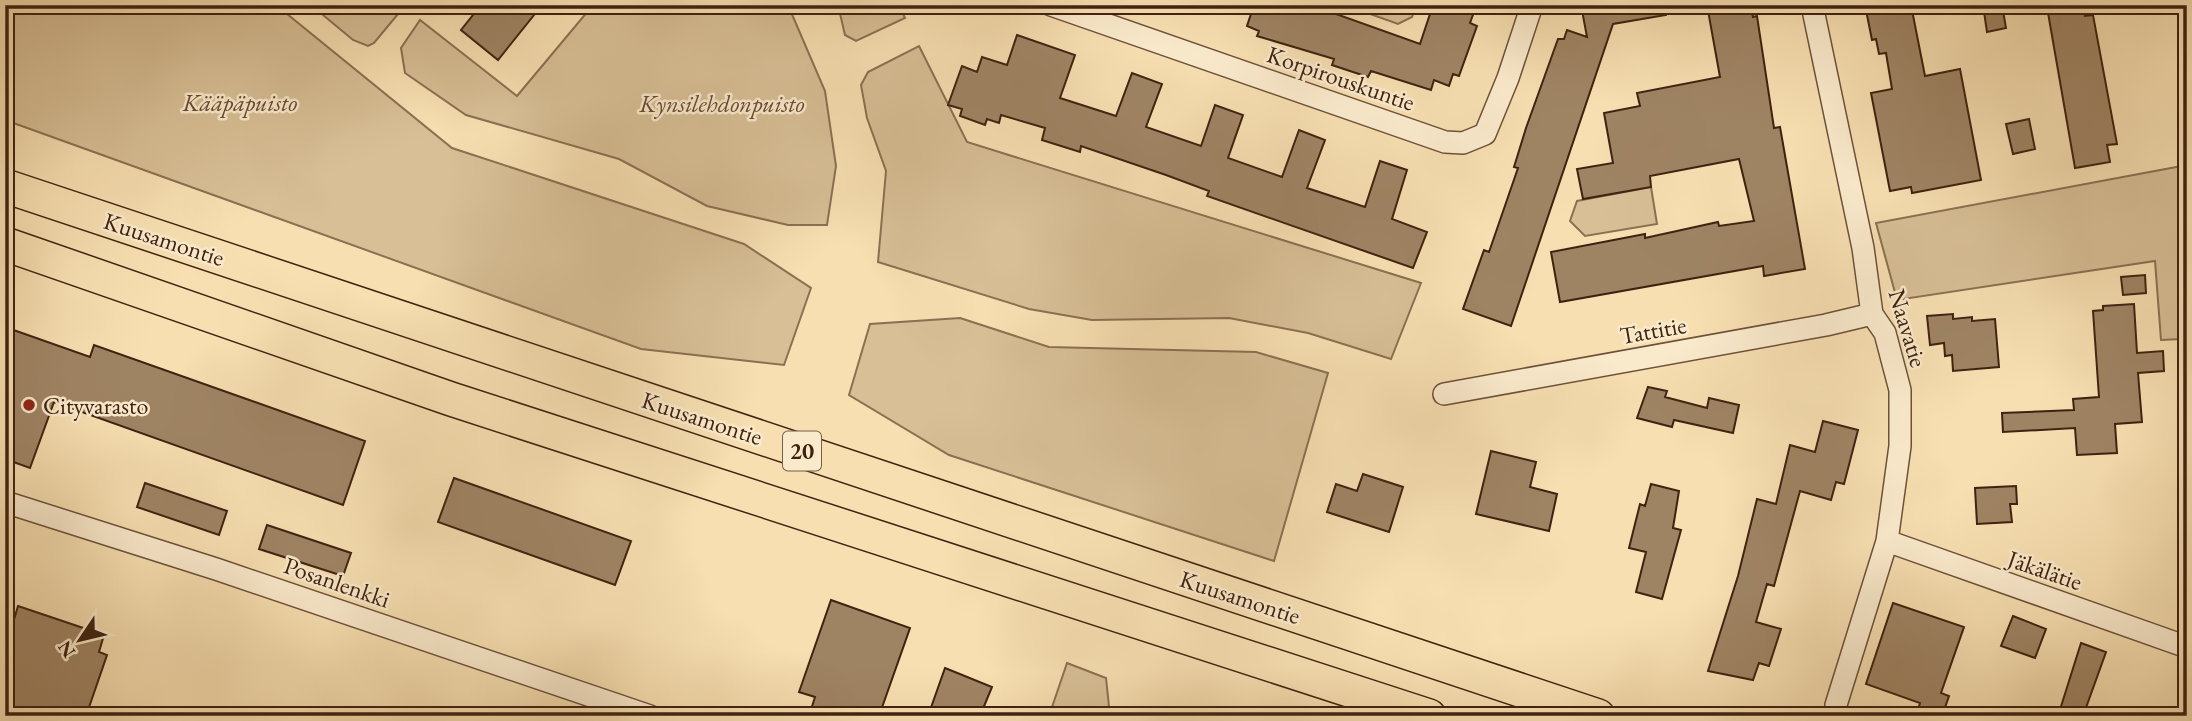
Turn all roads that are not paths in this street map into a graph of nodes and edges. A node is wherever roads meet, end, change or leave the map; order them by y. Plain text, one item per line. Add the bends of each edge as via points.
1 (1051, 5) edge
2 (1532, 5) edge
3 (1812, 5) edge
4 (5, 186) edge
5 (5, 244) edge
6 (1872, 314) junction
7 (1444, 394) dead end
8 (5, 502) edge
9 (1887, 541) junction
10 (2187, 647) edge
11 (1836, 705) dead end
12 (650, 716) edge
13 (1429, 716) edge
14 (1598, 716) edge

1 - 2 street, Korpirouskuntie via 1445,142 1463,143 1485,134
3 - 6 street, Naavatie via 1863,248
4 - 14 highway, Kuusamontie / 20
5 - 13 highway, 20 via 451,399
6 - 7 street, Tattitie
6 - 9 street, Naavatie via 1885,333 1900,390 1900,446
8 - 12 street, Posanlenkki
9 - 10 street, Jäkälätie
9 - 11 street, Naavatie

